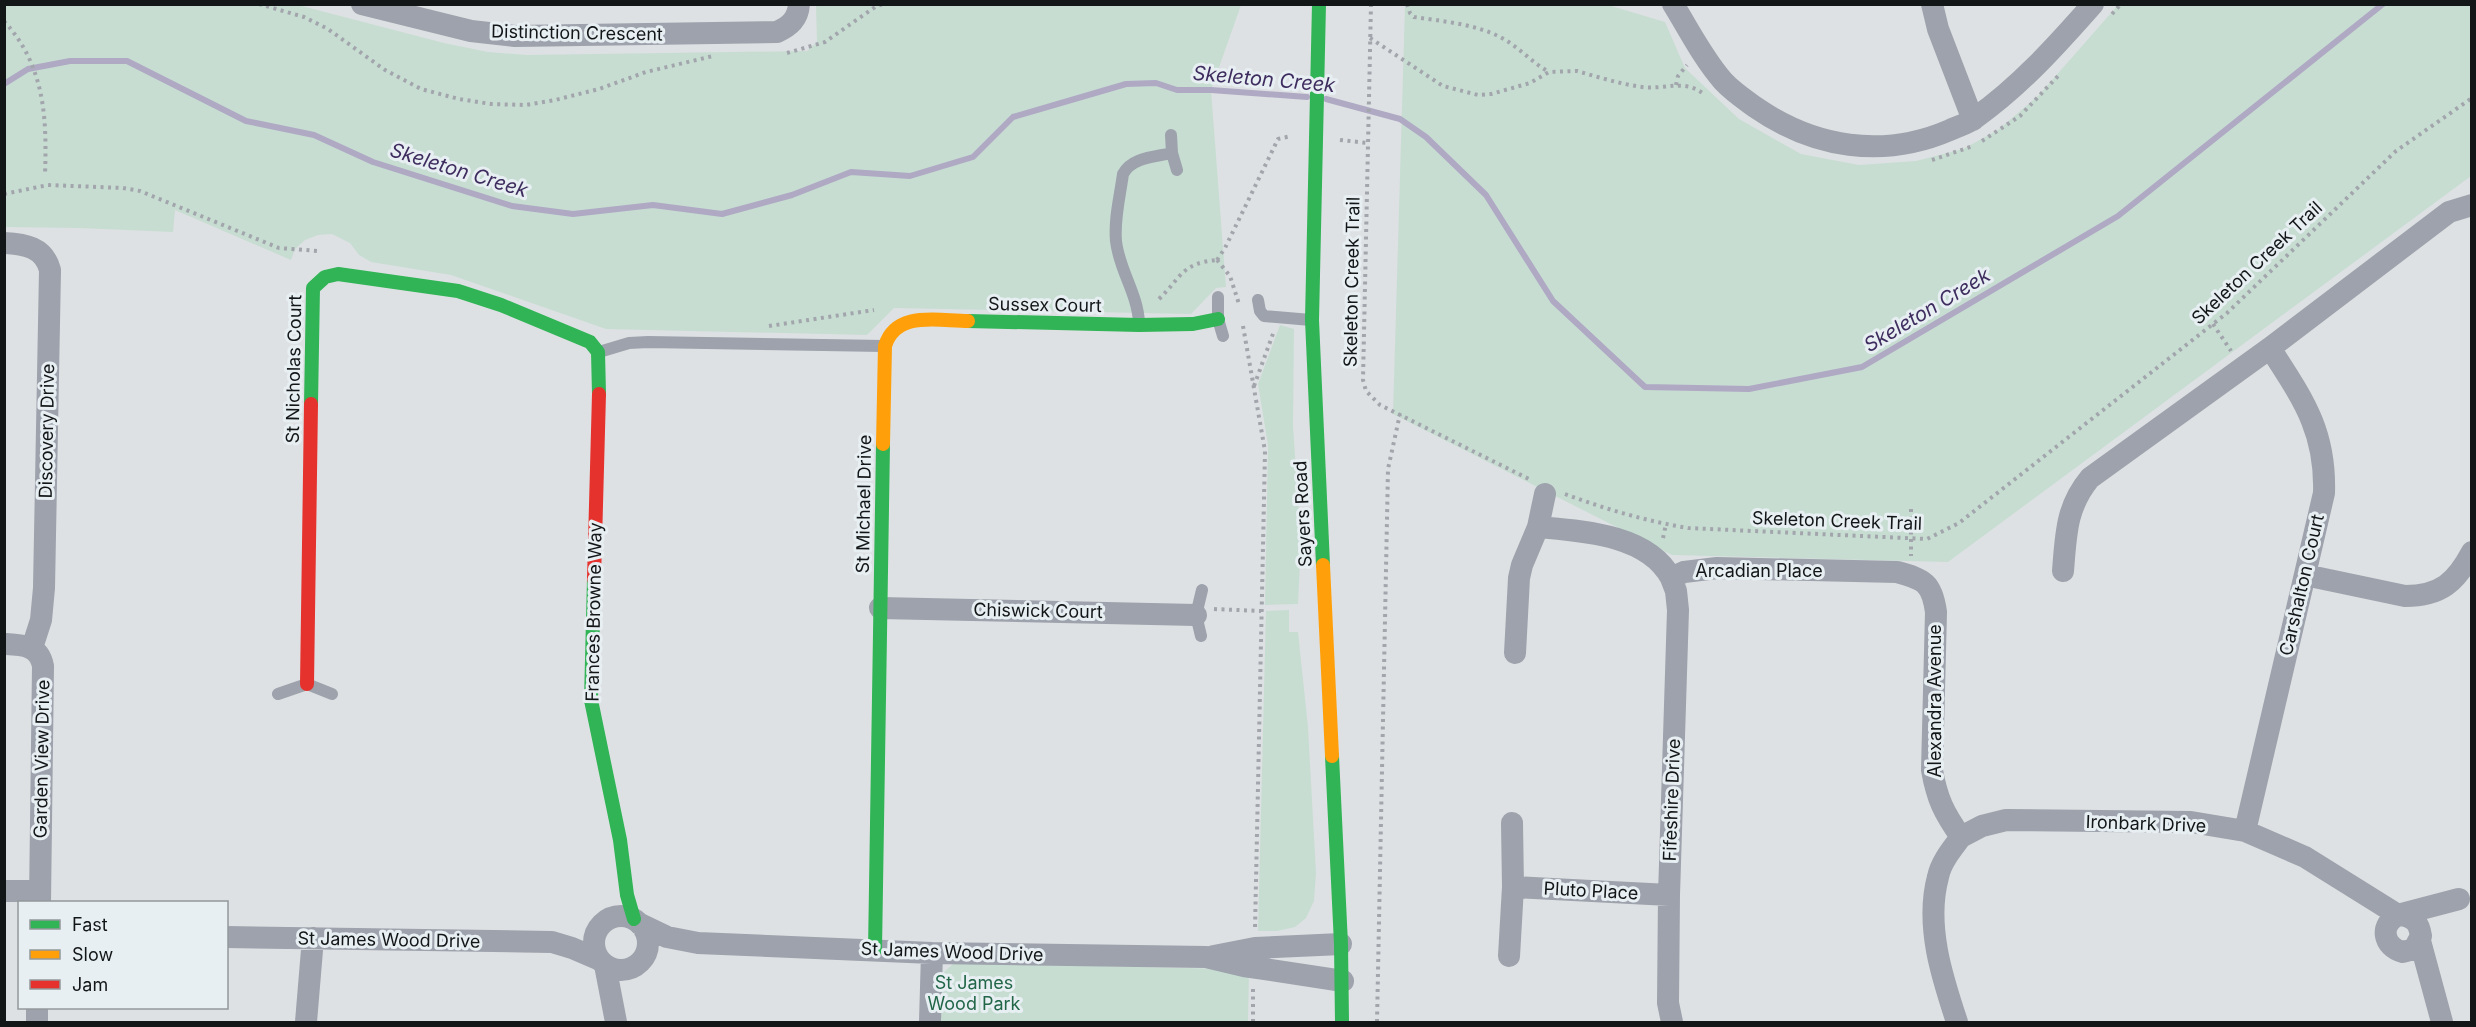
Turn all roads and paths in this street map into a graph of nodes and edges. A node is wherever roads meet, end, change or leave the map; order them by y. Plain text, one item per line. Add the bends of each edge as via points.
1 (259, 4) edge
2 (362, 4) edge
3 (883, 4) edge
4 (1371, 4) edge
5 (1407, 4) edge
6 (1673, 4) edge
7 (1932, 4) edge
8 (2093, 4) edge
9 (1319, 10) edge
10 (795, 14) edge
11 (4, 21) edge
12 (778, 54) dead end
13 (719, 55) dead end
14 (1549, 72) dead end
15 (2472, 98) edge
16 (1973, 120) junction
17 (1171, 135) dead end
18 (1296, 136) dead end
19 (1337, 140) dead end
20 (1368, 143) junction
21 (1172, 153) junction
22 (1177, 170) dead end
23 (45, 175) dead end
24 (48, 184) dead end
25 (4, 194) edge
26 (2472, 205) edge
27 (4, 243) edge
28 (1218, 297) dead end
29 (1258, 300) dead end
30 (1241, 312) dead end
31 (1218, 319) junction
32 (1312, 320) junction
33 (1242, 322) dead end
34 (2213, 324) junction
35 (1139, 325) junction
36 (1223, 336) dead end
37 (885, 346) junction
38 (2270, 348) junction
39 (598, 352) junction
40 (2241, 366) junction
41 (1400, 414) junction
42 (1545, 489) junction
43 (1911, 509) dead end
44 (1538, 527) junction
45 (1911, 539) junction
46 (2472, 552) edge
47 (2063, 571) dead end
48 (2305, 574) junction
49 (1671, 578) junction
50 (1918, 579) junction
51 (1202, 590) dead end
52 (880, 608) junction
53 (1261, 611) junction
54 (1198, 620) junction
55 (4, 644) edge
56 (32, 648) junction
57 (1515, 653) dead end
58 (307, 684) junction
59 (332, 693) dead end
60 (278, 694) dead end
61 (1512, 824) dead end
62 (2245, 831) junction
63 (1961, 837) junction
64 (622, 870) junction
65 (1513, 887) junction
66 (4, 891) edge
67 (1669, 895) junction
68 (2465, 895) edge
69 (40, 897) edge
70 (2395, 920) junction
71 (637, 921) junction
72 (603, 923) junction
73 (228, 936) edge
74 (313, 938) junction
75 (552, 942) junction
76 (698, 943) junction
77 (2415, 943) junction
78 (1341, 944) junction
79 (875, 950) junction
80 (932, 953) junction
81 (1509, 956) dead end
82 (1255, 958) junction
83 (602, 962) junction
84 (636, 965) junction
85 (1343, 981) junction
86 (306, 1023) edge
87 (617, 1023) edge
88 (930, 1023) edge
89 (1253, 1023) edge
90 (1342, 1023) edge
91 (1377, 1023) edge
92 (1672, 1023) edge
93 (1957, 1023) edge
94 (2442, 1023) edge

1 - 13 path via 304,17 328,29 385,70 421,89 491,104 526,105 555,100
2 - 10 street, Distinction Crescent via 471,31 515,36 767,33 777,32
3 - 12 path via 825,42
4 - 20 path, Skeleton Creek Trail
5 - 14 path via 1414,17 1500,36
6 - 16 street via 1724,82 1775,121 1808,135 1841,145 1882,146 1912,142
7 - 16 street
8 - 16 street via 2036,68
9 - 32 street, Sayers Road
11 - 23 path via 15,33 40,88 46,121
15 - 34 path, Skeleton Creek Trail via 2396,152
17 - 21 lane
18 - 30 path via 1278,139 1216,260 1230,276
19 - 20 path
20 - 41 path, Skeleton Creek Trail via 1363,380 1371,397
21 - 22 lane
21 - 35 lane via 1138,161 1127,166 1123,174 1116,242 1138,306
24 - 25 path
26 - 38 street via 2449,212
27 - 56 street, Discovery Drive via 36,249 50,270 44,588 41,620
28 - 31 lane
29 - 32 lane via 1264,316
31 - 35 street, Sussex Court via 1193,324
31 - 36 lane
32 - 78 street, Sayers Road
33 - 53 path via 1265,451
34 - 40 path
34 - 45 path, Skeleton Creek Trail via 1959,523 1927,539
35 - 37 street, Sussex Court via 914,320 897,325
37 - 39 lane via 648,342
37 - 52 street, St Michael Drive
38 - 40 street
38 - 48 street, Carshalton Court via 2303,399 2322,451 2324,493
39 - 58 street, St Nicholas Court via 590,342 458,291 338,274 315,285
39 - 64 street, Frances Browne Way via 591,700 620,840
40 - 47 street via 2090,478 2070,509
41 - 42 path, Skeleton Creek Trail
41 - 91 path via 1388,469
42 - 44 street
42 - 45 path, Skeleton Creek Trail via 1688,528
43 - 45 path
44 - 49 street, Arcadian Place via 1594,532 1633,544 1666,568
44 - 57 street via 1519,578
45 - 50 path
46 - 48 street via 2450,583 2420,596
48 - 62 street, Carshalton Court
49 - 50 street, Arcadian Place via 1684,572 1717,568 1897,572
49 - 67 street, Fifeshire Drive via 1678,610
50 - 63 street, Alexandra Avenue via 1933,594 1936,612 1932,770 1936,794
51 - 54 lane
52 - 54 street, Chiswick Court
52 - 79 street, St Michael Drive
53 - 54 path
53 - 82 path
55 - 56 street
56 - 69 street, Garden View Drive via 41,658 44,679
58 - 59 lane
58 - 60 lane
61 - 65 street
62 - 63 street, Ironbark Drive via 2191,822 2007,820 1982,826
62 - 70 street, Ironbark Drive via 2305,857
63 - 93 street via 1938,876 1934,920
64 - 71 street, Frances Browne Way
64 - 72 street, Frances Browne Way via 618,895
65 - 67 street, Pluto Place
65 - 81 street
66 - 69 street
67 - 92 street, Fifeshire Drive via 1668,1003
68 - 70 street
68 - 77 street
70 - 77 street via 2412,917 2420,925
70 - 77 street via 2389,945
71 - 72 street via 620,916
71 - 76 street, St James Wood Drive via 667,937
71 - 84 street via 648,944
72 - 75 street, St James Wood Drive
72 - 83 street via 594,939
73 - 74 street, St James Wood Drive
74 - 75 street, St James Wood Drive
74 - 86 street
75 - 83 street, St James Wood Drive
76 - 79 street, St James Wood Drive
76 - 84 street, St James Wood Drive via 667,950
77 - 94 street
78 - 82 street, St James Wood Drive
78 - 85 street, Sayers Road
79 - 80 street, St James Wood Drive
80 - 82 street, St James Wood Drive via 1206,957 1233,951
80 - 88 street
82 - 85 street, St James Wood Drive
82 - 89 path
83 - 84 street via 619,970
83 - 87 street
84 - 87 street via 622,996
85 - 90 street, Sayers Road

